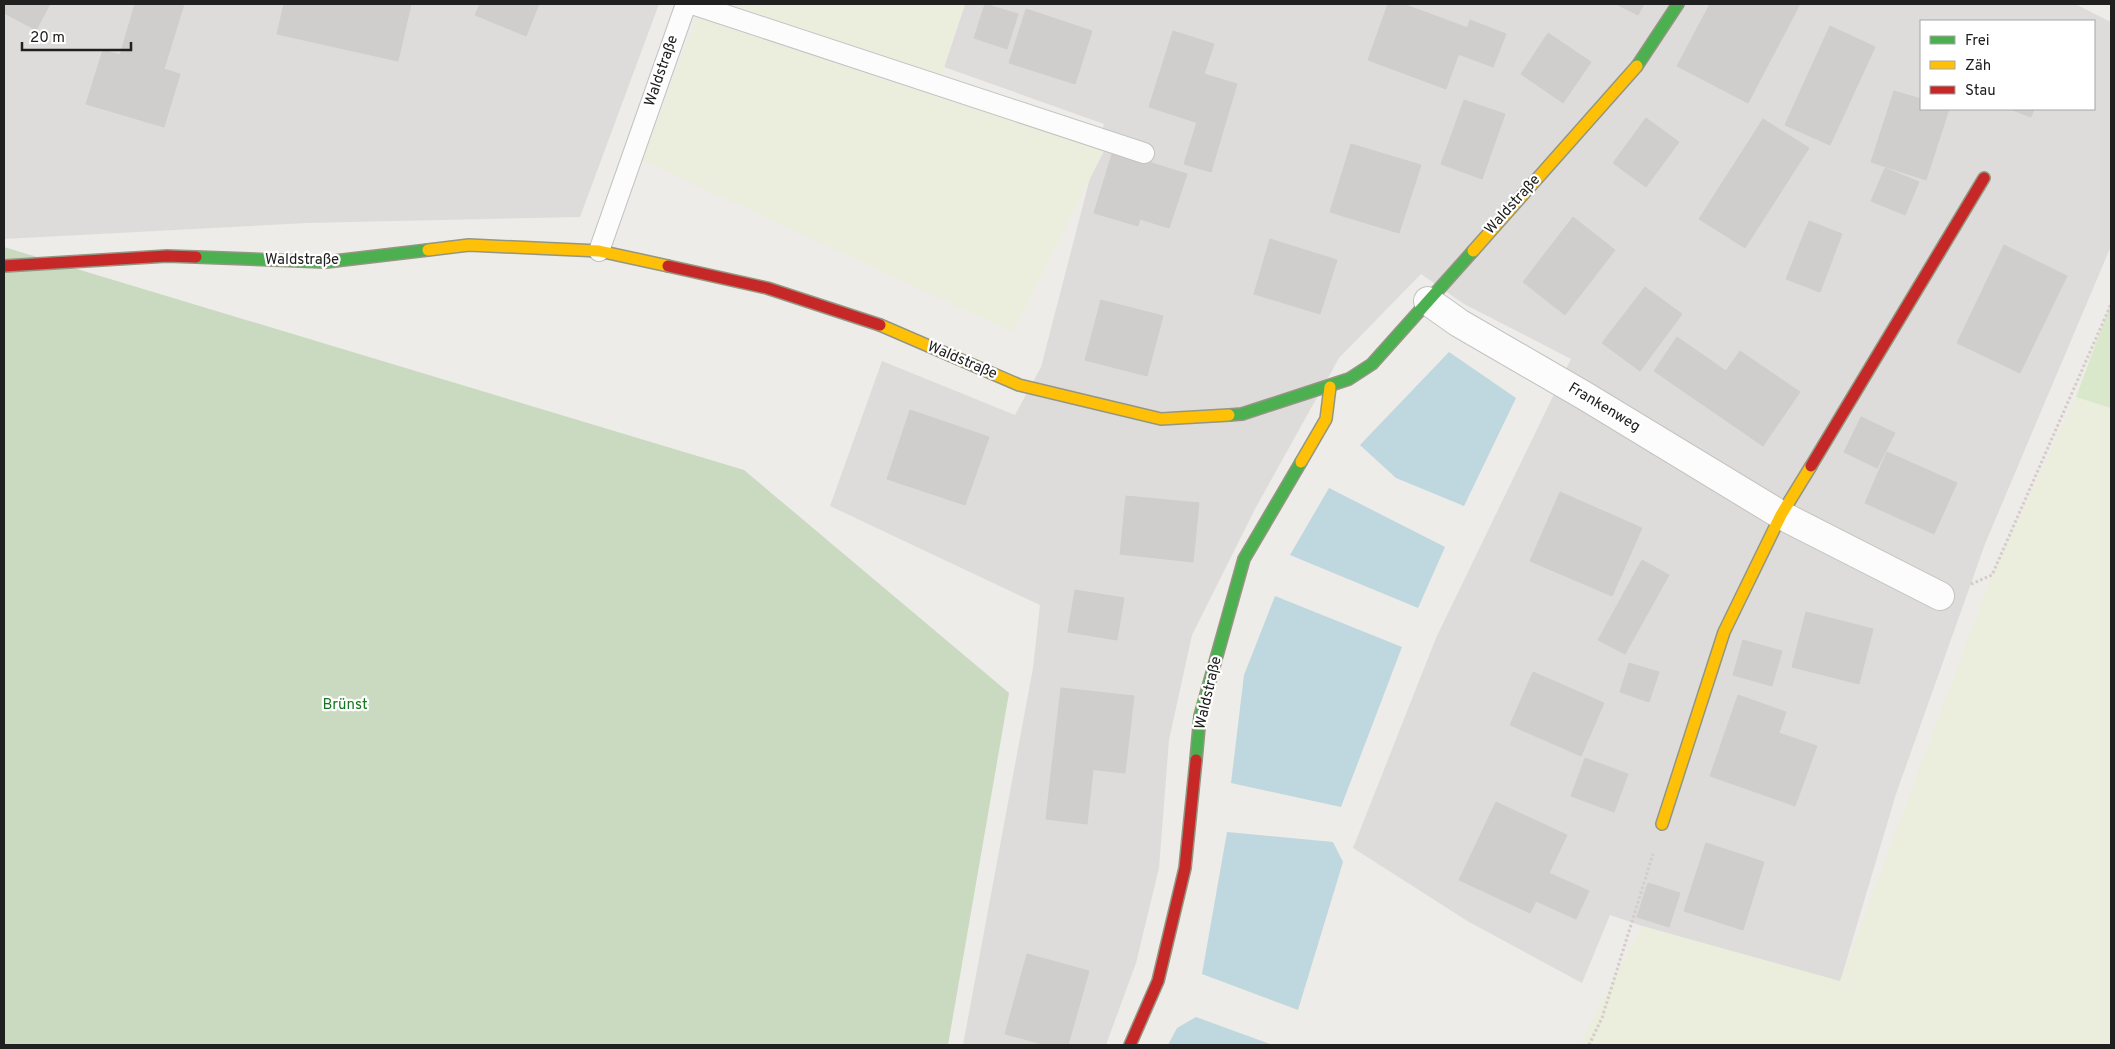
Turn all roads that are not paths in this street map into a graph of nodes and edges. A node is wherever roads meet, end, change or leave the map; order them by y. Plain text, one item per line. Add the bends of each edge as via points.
1 (686, 4) edge
2 (692, 4) edge
3 (1678, 4) edge
4 (1144, 153) dead end
5 (1984, 178) dead end
6 (599, 251) junction
7 (4, 266) edge
8 (1428, 302) junction
9 (1330, 386) junction
10 (1781, 515) junction
11 (1940, 596) road end
12 (1662, 824) road end
13 (1130, 1045) edge

1 - 6 lane, Waldstraße
2 - 4 lane
3 - 8 street, Waldstraße via 1633,71
5 - 10 street
6 - 7 street, Waldstraße via 469,245 326,262 167,256
6 - 9 street, Waldstraße via 767,288 877,324 1019,385 1162,420 1242,414
8 - 9 street, Waldstraße via 1372,364 1349,380
8 - 10 street, Frankenweg via 1459,324
9 - 13 street, Waldstraße via 1326,419 1244,559 1200,716 1181,887 1158,981
10 - 11 street, Frankenweg
10 - 12 street via 1724,632

